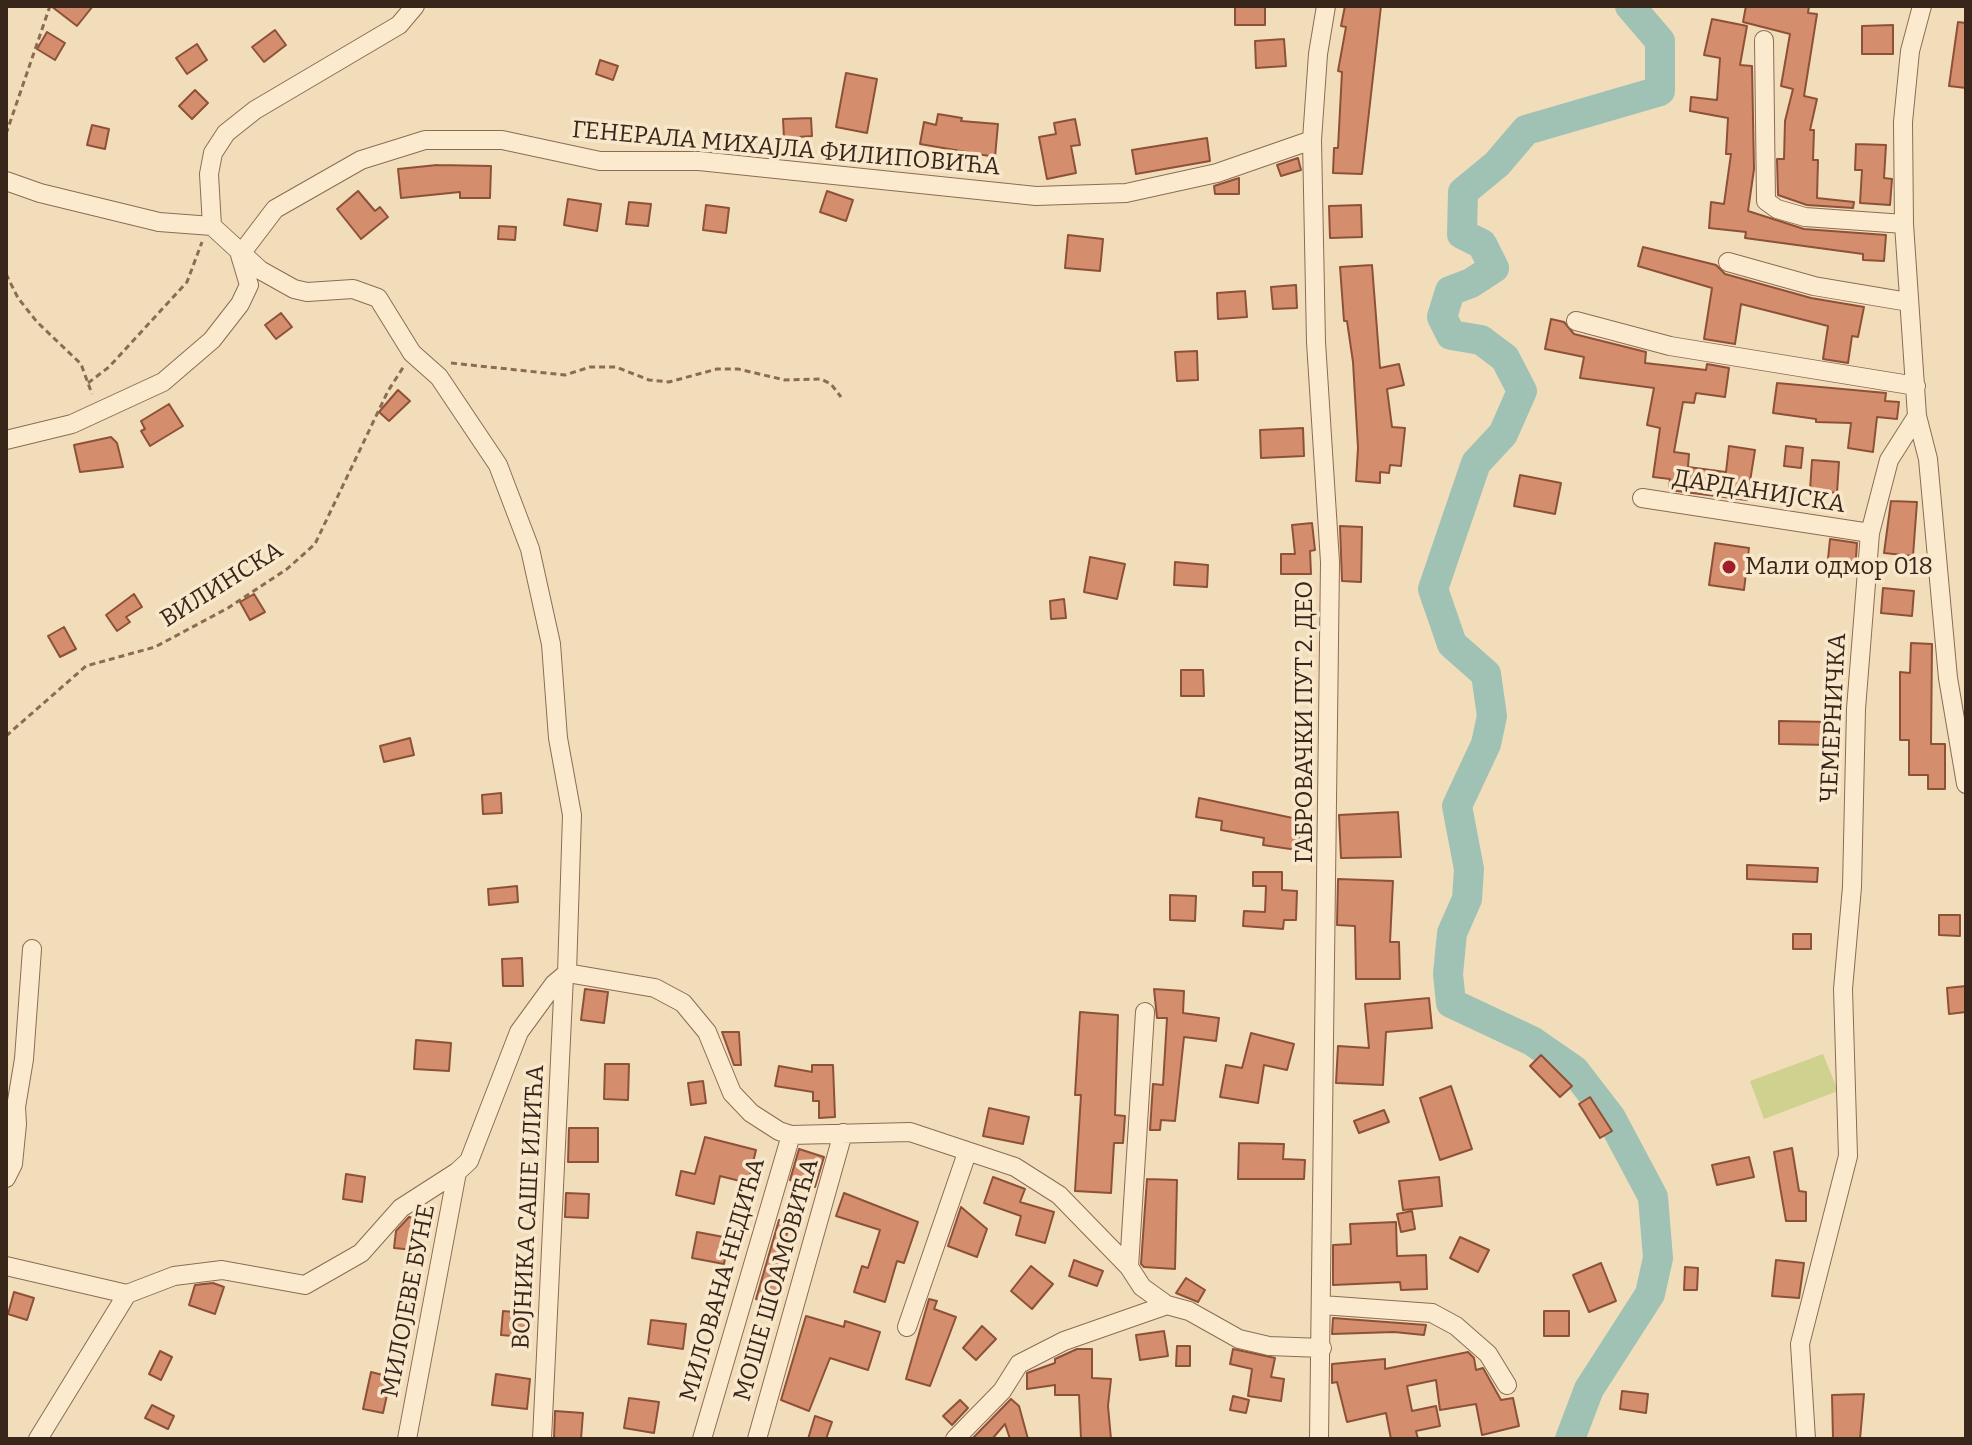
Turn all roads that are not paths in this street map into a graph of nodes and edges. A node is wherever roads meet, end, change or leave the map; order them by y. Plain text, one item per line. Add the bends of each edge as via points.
1 (415, 6) edge
2 (1326, 6) edge
3 (1922, 6) edge
4 (1764, 40) dead end
5 (1312, 140) junction
6 (6, 181) edge
7 (1904, 224) junction
8 (209, 225) junction
9 (240, 255) junction
10 (1728, 262) dead end
11 (1909, 302) junction
12 (1576, 321) dead end
13 (1916, 386) junction
14 (1917, 416) junction
15 (6, 440) edge
16 (1642, 498) dead end
17 (1870, 533) junction
18 (1966, 784) edge
19 (32, 949) dead end
20 (561, 978) junction
21 (1145, 1012) dead end
22 (843, 1133) junction
23 (791, 1135) junction
24 (967, 1153) junction
25 (457, 1172) junction
26 (6, 1178) edge
27 (6, 1266) edge
28 (1129, 1267) junction
29 (127, 1294) junction
30 (1167, 1305) junction
31 (1322, 1305) junction
32 (907, 1327) dead end
33 (1322, 1348) junction
34 (1507, 1385) dead end
35 (38, 1439) edge
36 (407, 1439) edge
37 (542, 1439) edge
38 (702, 1439) edge
39 (757, 1439) edge
40 (955, 1439) edge
41 (1319, 1439) edge
42 (1806, 1439) edge

1 - 8 street via 399,25 255,110 226,133 213,153 209,174
2 - 5 street, ГАБРОВАЧКИ ПУТ 2. ДЕО
3 - 7 street via 1910,51 1903,122
4 - 7 street via 1766,201 1805,217
5 - 9 street, ГЕНЕРАЛА МИХАЈЛА ФИЛИПОВИЋА via 1217,173 1126,193 1036,196 699,161 600,161 502,140 425,140 361,160 275,209
5 - 31 street, ГАБРОВАЧКИ ПУТ 2. ДЕО via 1316,342 1330,562
6 - 8 street via 159,222
7 - 11 street
8 - 9 street, ВОЈНИКА САШЕ ИЛИЋА
9 - 15 street via 249,285 212,340 163,382 72,424
9 - 20 street, ВОЈНИКА САШЕ ИЛИЋА via 294,289 353,289 378,298 418,358 476,427 498,465 542,593 572,815
10 - 11 street via 1814,286
11 - 13 street
12 - 13 street via 1670,346
13 - 14 street
14 - 17 street, ЧЕМЕРНИЧКА via 1889,460
14 - 18 street via 1928,459 1948,678
16 - 17 street, ДАРДАНИЈСКА
17 - 42 street, ЧЕМЕРНИЧКА via 1843,989 1848,1156 1800,1344
19 - 26 street via 13,1164
20 - 23 street via 655,988 683,1003 707,1032 732,1093 764,1123
20 - 25 street, МИЛОЈЕВЕ БУНЕ via 519,1032 469,1161
20 - 37 street, ВОЈНИКА САШЕ ИЛИЋА
21 - 28 street
22 - 23 street
22 - 24 street via 910,1132
22 - 39 street, МОШЕ ШОАМОВИЋА
23 - 38 street, МИЛОВАНА НЕДИЋА
24 - 28 street via 1046,1183
24 - 32 street
25 - 29 street, МИЛОЈЕВЕ БУНЕ via 401,1208 361,1253 305,1285 222,1270 174,1276
25 - 36 street, МИЛОЈЕВЕ БУНЕ
27 - 29 street
28 - 30 street via 1142,1287
29 - 35 street
30 - 33 street via 1239,1339
30 - 40 street via 1064,1341 1019,1364 1002,1391
31 - 33 street, ГАБРОВАЧКИ ПУТ 2. ДЕО
31 - 34 street via 1432,1313 1488,1354
33 - 41 street, ГАБРОВАЧКИ ПУТ 2. ДЕО

